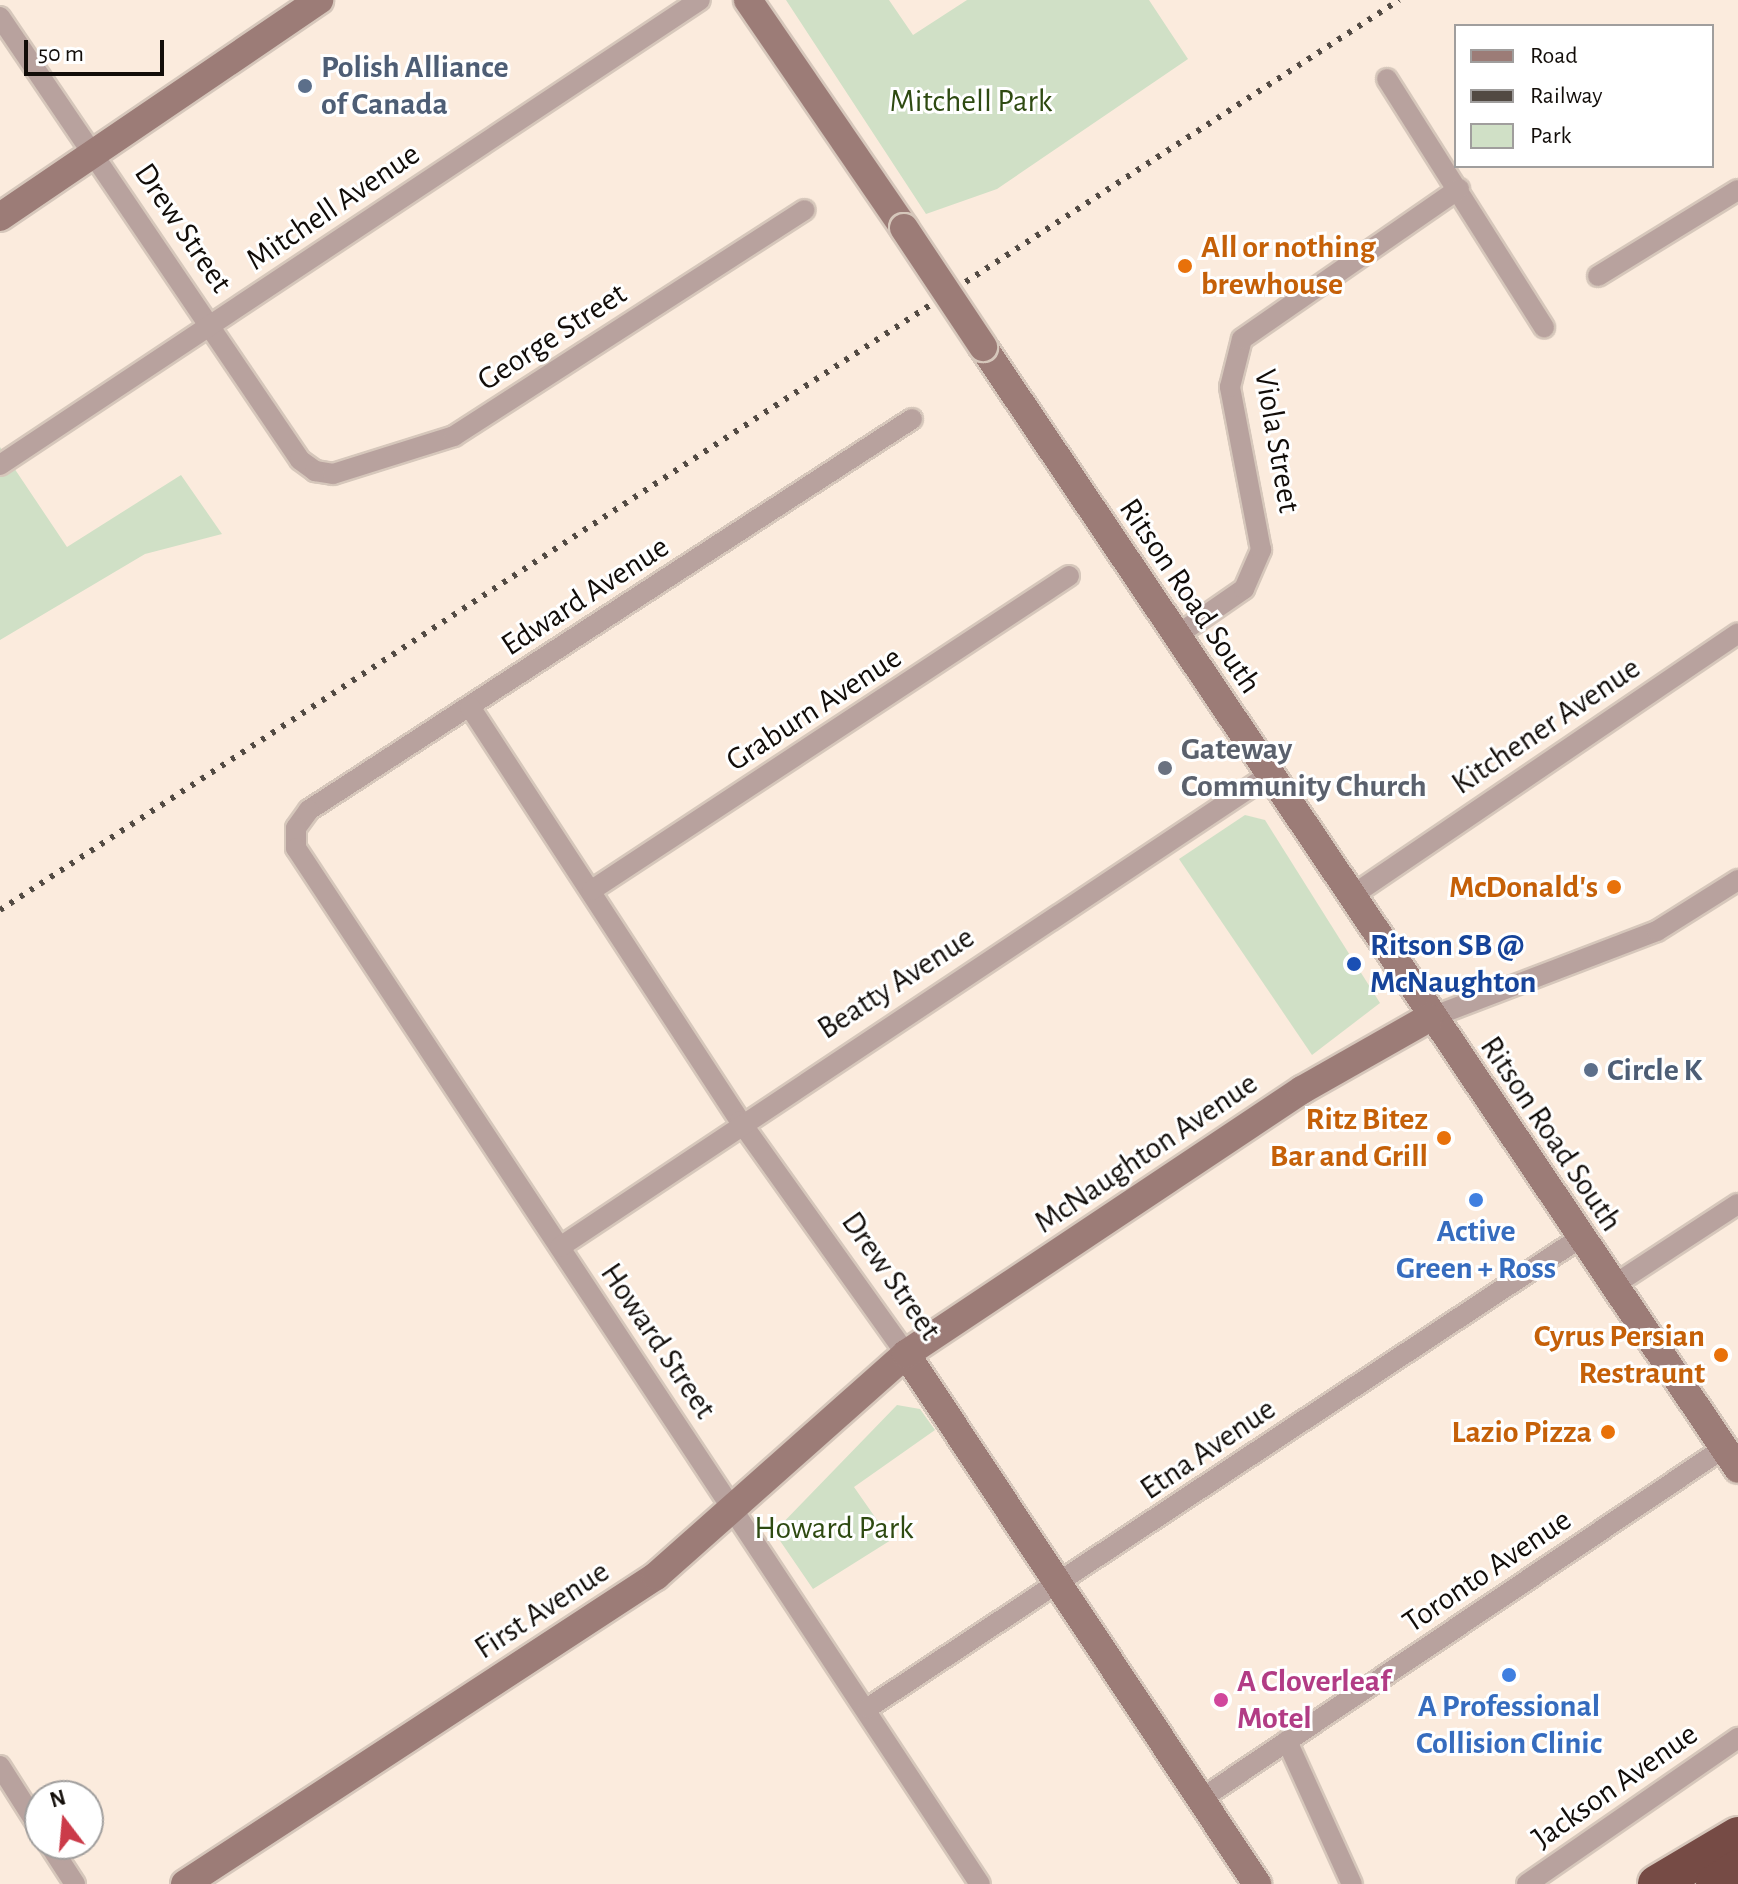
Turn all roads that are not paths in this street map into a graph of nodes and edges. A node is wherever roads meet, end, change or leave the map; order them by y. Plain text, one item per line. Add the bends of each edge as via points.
1 (319, 0) edge
2 (700, 0) edge
3 (748, 0) edge
4 (0, 17) edge
5 (1387, 79) dead end
6 (92, 153) junction
7 (1459, 189) junction
8 (1738, 190) edge
9 (805, 210) dead end
10 (0, 217) edge
11 (1598, 276) dead end
12 (207, 326) junction
13 (1544, 327) dead end
14 (912, 419) dead end
15 (0, 465) edge
16 (315, 471) joint
17 (1069, 576) dead end
18 (1738, 633) edge
19 (1176, 636) junction
20 (470, 707) junction
21 (1269, 775) junction
22 (296, 828) joint
23 (1738, 880) edge
24 (592, 890) junction
25 (1350, 897) junction
26 (1429, 1018) junction
27 (740, 1121) junction
28 (1738, 1204) edge
29 (1580, 1238) junction
30 (560, 1247) junction
31 (1614, 1285) junction
32 (906, 1354) junction
33 (1731, 1458) edge
34 (736, 1511) junction
35 (1061, 1582) junction
36 (868, 1708) junction
37 (1738, 1738) edge
38 (1287, 1741) junction
39 (0, 1766) edge
40 (1204, 1797) junction
41 (24, 1804) edge
42 (1738, 1836) edge
43 (59, 1860) edge
44 (1738, 1869) edge
45 (75, 1884) edge
46 (185, 1884) edge
47 (980, 1884) edge
48 (1257, 1884) edge
49 (1352, 1884) edge
50 (1527, 1884) edge
51 (1657, 1884) edge
52 (1715, 1884) edge

1 - 6 main road
2 - 12 street, Mitchell Avenue
3 - 19 main road, Ritson Road South, bridge
4 - 6 street, Drew Street
5 - 7 street
6 - 10 main road
6 - 12 street, Drew Street
7 - 13 street
7 - 19 street, Viola Street via 1242,339 1230,387 1261,550 1244,589
8 - 11 street
9 - 16 street, George Street via 454,436 333,474
12 - 15 street, Mitchell Avenue
12 - 16 street, Drew Street
14 - 20 street, Edward Avenue
17 - 24 street, Graburn Avenue
18 - 25 street, Kitchener Avenue
19 - 21 main road, Ritson Road South
20 - 22 street, Edward Avenue via 309,810
20 - 24 street, Drew Street
21 - 25 main road, Ritson Road South
21 - 27 street, Beatty Avenue
22 - 30 street, Howard Street via 296,848
23 - 26 street via 1657,931
24 - 27 street, Drew Street
25 - 26 main road, Ritson Road South
26 - 29 main road, Ritson Road South
26 - 32 main road, McNaughton Avenue via 1336,1068
27 - 30 street, Beatty Avenue
27 - 32 street, Drew Street
28 - 31 street
29 - 31 main road, Ritson Road South
29 - 35 street, Etna Avenue
30 - 34 street, Howard Street
31 - 33 main road, Ritson Road South
32 - 34 main road, First Avenue
32 - 35 main road, Drew Street
33 - 38 street, Toronto Avenue
34 - 36 street, Howard Street
34 - 46 main road, First Avenue via 656,1576
35 - 36 street, Etna Avenue
35 - 40 main road, Drew Street
36 - 47 street, Howard Street
37 - 50 street, Jackson Avenue
38 - 40 street, Toronto Avenue
38 - 49 street
39 - 41 street
40 - 48 main road, Drew Street
42 - 51 highway
43 - 45 street
44 - 52 highway

